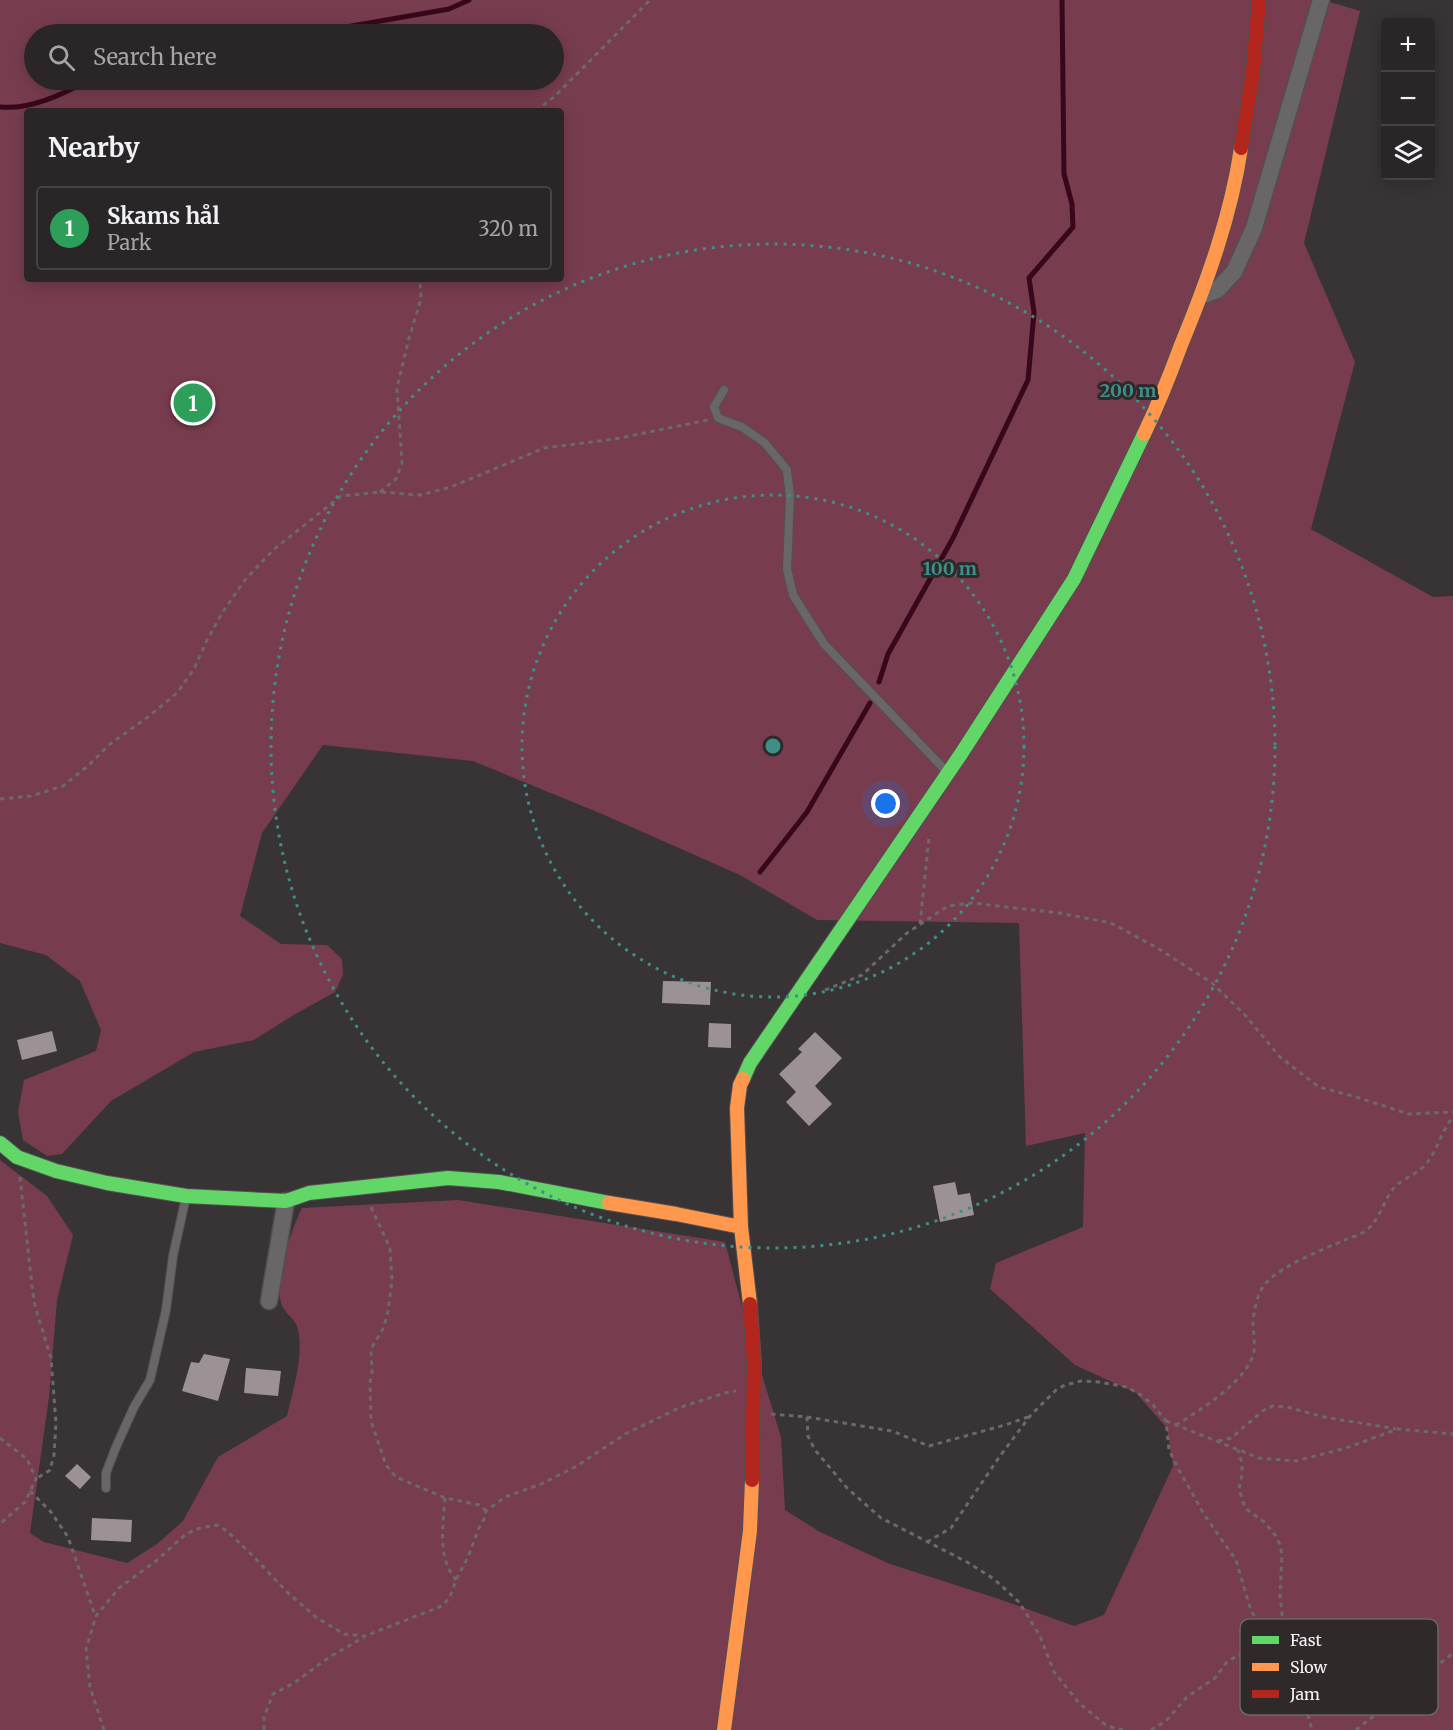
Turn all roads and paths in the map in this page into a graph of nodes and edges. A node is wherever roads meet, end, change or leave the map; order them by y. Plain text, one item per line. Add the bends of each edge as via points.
1 (650, 0) edge
2 (1259, 0) edge
3 (1321, 0) edge
4 (564, 87) edge
5 (561, 90) edge
6 (540, 108) edge
7 (420, 282) edge
8 (1201, 296) junction
9 (723, 390) dead end
10 (717, 418) junction
11 (380, 492) junction
12 (948, 773) junction
13 (0, 799) edge
14 (929, 837) dead end
15 (920, 924) junction
16 (795, 996) junction
17 (1453, 1112) edge
18 (1453, 1117) edge
19 (0, 1143) edge
20 (17, 1157) junction
21 (364, 1188) junction
22 (186, 1196) junction
23 (286, 1202) junction
24 (741, 1227) junction
25 (269, 1301) dead end
26 (755, 1388) junction
27 (767, 1413) dead end
28 (1030, 1416) junction
29 (807, 1417) junction
30 (1166, 1421) junction
31 (1176, 1425) junction
32 (1398, 1429) junction
33 (1453, 1434) edge
34 (0, 1438) edge
35 (1216, 1441) junction
36 (1238, 1450) junction
37 (36, 1479) junction
38 (105, 1488) dead end
39 (30, 1491) junction
40 (445, 1498) junction
41 (486, 1511) junction
42 (0, 1524) edge
43 (926, 1542) junction
44 (456, 1580) junction
45 (96, 1616) junction
46 (1257, 1619) edge
47 (1282, 1619) edge
48 (365, 1636) junction
49 (1453, 1653) edge
50 (1240, 1655) edge
51 (1438, 1665) edge
52 (1308, 1715) edge
53 (1375, 1715) edge
54 (104, 1730) edge
55 (264, 1730) edge
56 (724, 1730) edge
57 (1123, 1730) edge
58 (1151, 1730) edge
59 (1312, 1730) edge
60 (1356, 1730) edge

1 - 4 path
2 - 8 street via 1240,155
3 - 8 street via 1254,228 1234,272 1217,290
5 - 6 path
7 - 11 path via 420,299 397,388 402,464 396,479
8 - 12 street via 1154,414 1074,579
9 - 10 lane via 714,406
10 - 11 path via 615,439 544,448 451,487 420,495
10 - 12 lane via 742,427 765,443 787,470 787,569 793,595 824,644
11 - 13 path via 341,496 273,549 222,613 194,669 177,693 89,765 63,786 31,796
12 - 16 street
14 - 15 path
15 - 16 path via 862,975 838,986
15 - 17 path via 948,906 972,903 1111,923 1212,983 1280,1057 1319,1087 1409,1114
16 - 24 street via 750,1063 740,1085 737,1108
18 - 31 path via 1423,1168 1391,1192 1368,1230 1277,1272 1264,1286 1253,1322 1254,1351 1249,1364 1228,1388
19 - 20 street
20 - 22 street via 106,1183
20 - 37 path via 35,1306 51,1358 56,1423 50,1470
21 - 23 street via 309,1193
21 - 24 street via 448,1178 499,1182
21 - 40 path via 390,1248 392,1280 384,1327 371,1349 370,1421 386,1465 396,1477
22 - 23 street
22 - 38 lane via 150,1380 116,1447
23 - 25 street
24 - 26 street
26 - 41 path via 681,1407 625,1434 577,1467 505,1497
26 - 56 street via 750,1531
27 - 29 path
28 - 29 path via 929,1446 892,1431
28 - 30 path via 1065,1384 1090,1381 1127,1387 1153,1405
28 - 43 path via 951,1528
29 - 43 path via 808,1436 815,1450 847,1488 881,1518
30 - 31 path
30 - 46 path via 1169,1450 1205,1516 1236,1560
31 - 35 path
32 - 33 path
32 - 35 path via 1273,1406 1231,1438
32 - 36 path via 1296,1461 1259,1458
34 - 37 path via 27,1459
35 - 36 path
36 - 47 path via 1242,1462 1239,1489 1245,1508 1264,1522 1280,1545
37 - 39 path
39 - 42 path via 25,1502
39 - 45 path via 68,1537
40 - 41 path via 480,1505
40 - 44 path via 442,1541 448,1571
41 - 44 path
43 - 57 path via 994,1579 1019,1602 1040,1636 1054,1672 1079,1704 1107,1726
44 - 48 path via 442,1606
45 - 48 path via 119,1588 186,1534 217,1525 317,1618 344,1634
45 - 54 path via 86,1649 90,1687
48 - 55 path via 273,1694 264,1717
49 - 51 path
50 - 58 path
52 - 59 path
53 - 60 path

